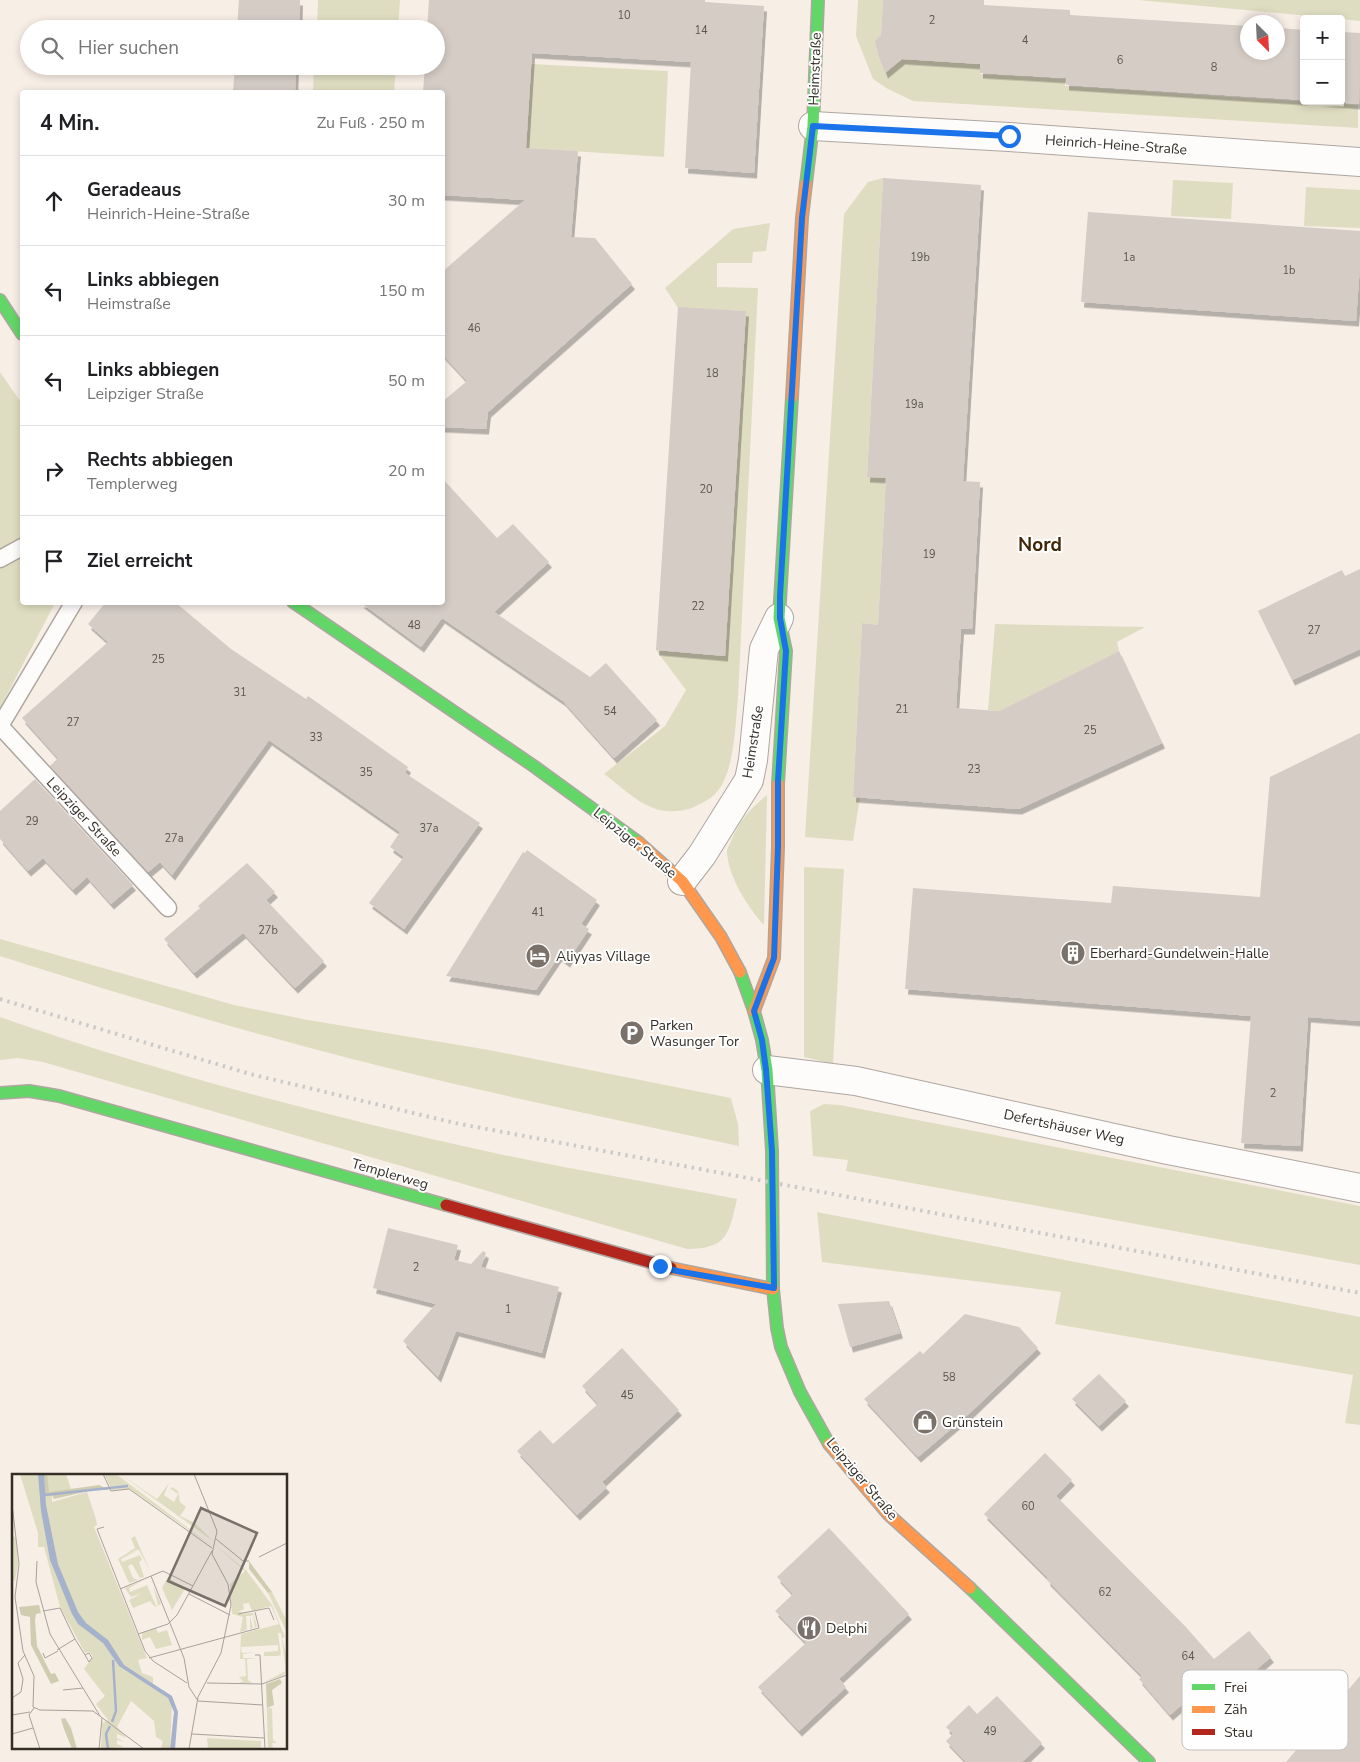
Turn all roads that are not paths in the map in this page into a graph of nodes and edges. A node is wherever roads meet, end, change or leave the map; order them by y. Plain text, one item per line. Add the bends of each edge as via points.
1 (818, 0) edge
2 (813, 126) junction
3 (1360, 162) edge
4 (0, 300) edge
5 (20, 331) edge
6 (20, 549) edge
7 (0, 559) edge
8 (72, 605) edge
9 (297, 605) edge
10 (780, 618) junction
11 (0, 726) edge
12 (682, 881) junction
13 (168, 908) dead end
14 (754, 1011) junction
15 (766, 1070) junction
16 (0, 1093) edge
17 (1360, 1188) edge
18 (774, 1288) junction
19 (1149, 1762) edge

1 - 2 street, Heimstraße
2 - 3 street, Heinrich-Heine-Straße via 1009,136
2 - 10 street, Heimstraße via 802,218
4 - 5 street
6 - 7 lane
8 - 11 lane, Leipziger Straße
9 - 12 street, Leipziger Straße via 534,766 639,842
10 - 12 street, Heimstraße via 764,649 749,780
10 - 14 street, Heimstraße via 786,651 778,781 774,958
11 - 13 lane, Leipziger Straße
12 - 14 street, Leipziger Straße via 722,937 742,976
14 - 15 street, Leipziger Straße
15 - 17 street, Defertshäuser Weg via 856,1081 1168,1150
15 - 18 street, Leipziger Straße via 772,1151
16 - 18 street, Templerweg via 36,1090 668,1268
18 - 19 street, Leipziger Straße via 781,1347 800,1392 833,1450 888,1514 991,1607

